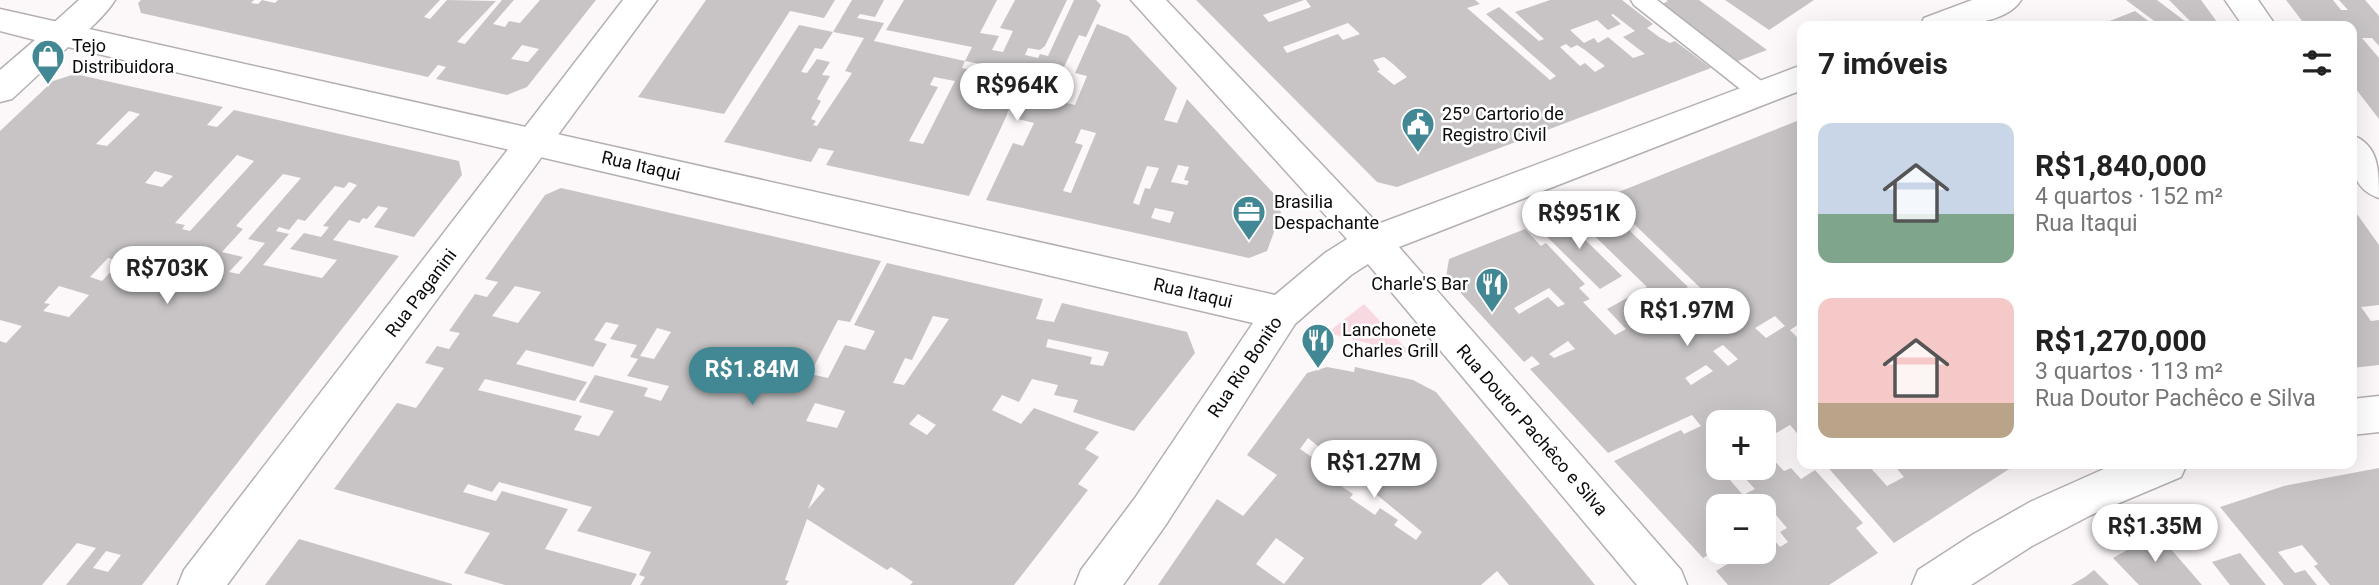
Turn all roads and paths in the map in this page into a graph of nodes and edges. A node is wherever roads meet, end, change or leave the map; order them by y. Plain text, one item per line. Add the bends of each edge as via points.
1 (99, 0) edge
2 (641, 0) edge
3 (1147, 0) edge
4 (1642, 0) edge
5 (2241, 0) edge
6 (1983, 3) edge
7 (0, 20) edge
8 (1946, 21) edge
9 (2256, 21) edge
10 (62, 34) junction
11 (1797, 79) edge
12 (0, 90) edge
13 (1760, 93) junction
14 (534, 142) junction
15 (2357, 155) edge
16 (2379, 184) edge
17 (1372, 242) junction
18 (1281, 313) junction
19 (2379, 414) edge
20 (2357, 416) edge
21 (2150, 469) edge
22 (200, 585) edge
23 (1097, 585) edge
24 (1665, 585) edge
25 (1934, 585) edge

1 - 10 street
2 - 14 street, Rua Paganini
3 - 17 street, Rua Doutor Pachêco e Silva
4 - 13 lane
5 - 9 street
6 - 8 street
7 - 10 street, Rua Itaqui
10 - 12 street
10 - 14 street, Rua Itaqui
11 - 13 street, Rua Rio Bonito
13 - 17 street, Rua Rio Bonito
14 - 18 street, Rua Itaqui
14 - 22 street, Rua Paganini
15 - 16 street
17 - 18 street, Rua Rio Bonito via 1338,264
17 - 24 street, Rua Doutor Pachêco e Silva
18 - 23 street, Rua Rio Bonito
19 - 20 street
21 - 25 street via 2043,517

